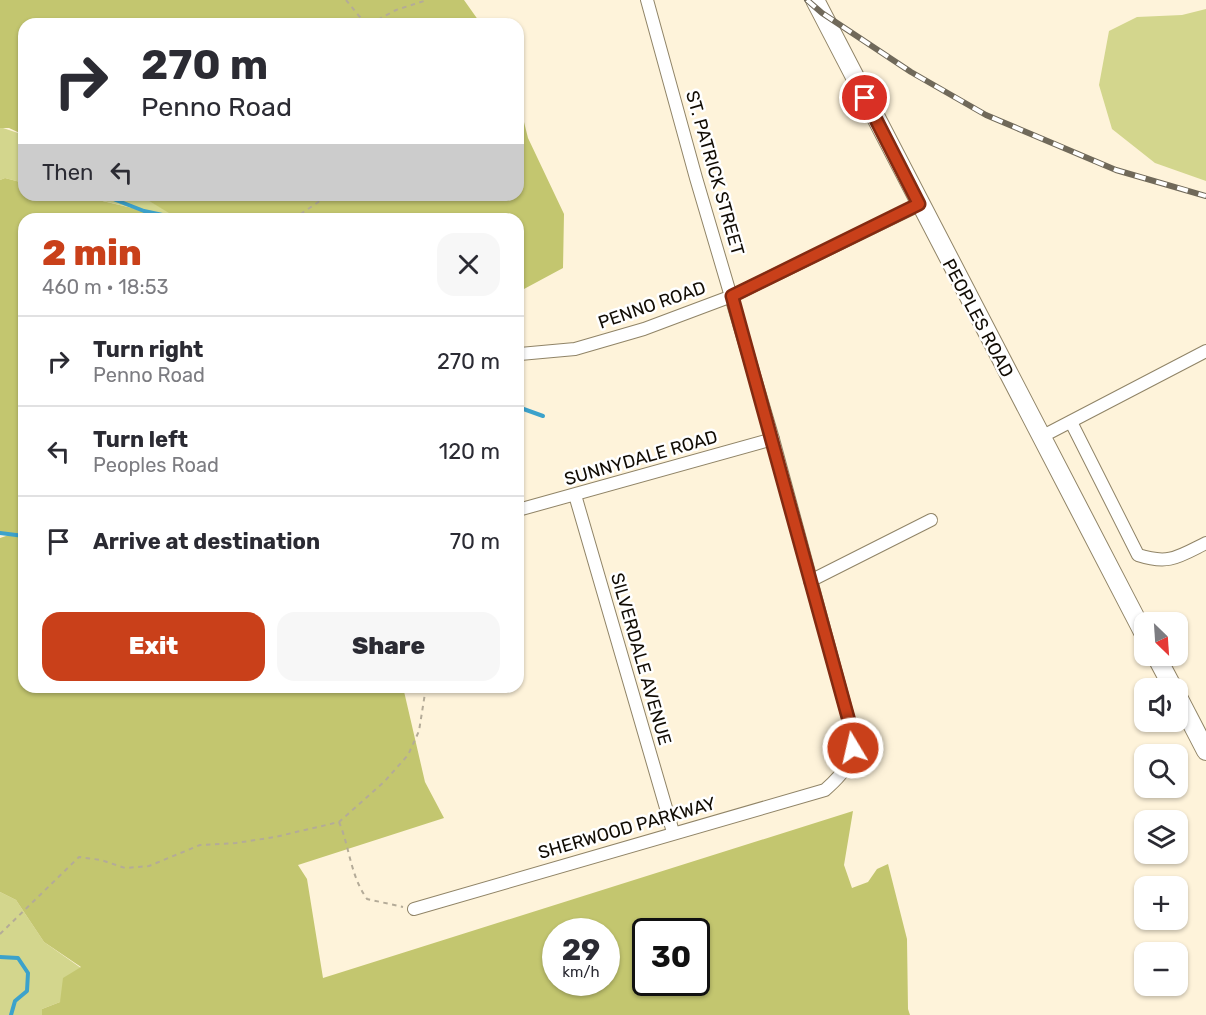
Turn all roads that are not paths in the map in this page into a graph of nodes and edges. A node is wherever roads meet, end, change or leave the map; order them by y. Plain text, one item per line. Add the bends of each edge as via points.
1 (646, 0) edge
2 (815, 0) edge
3 (919, 204) junction
4 (732, 296) junction
5 (1206, 351) edge
6 (524, 354) edge
7 (1071, 422) junction
8 (1041, 437) junction
9 (773, 439) junction
10 (575, 495) junction
11 (524, 508) edge
12 (931, 520) dead end
13 (1206, 543) edge
14 (810, 581) junction
15 (1134, 615) edge
16 (1188, 716) edge
17 (1206, 751) edge
18 (845, 773) joint
19 (673, 832) junction
20 (414, 909) road end

1 - 4 street, ST. PATRICK STREET
2 - 3 main road, PEOPLES ROAD
3 - 4 street, PENNO ROAD
3 - 8 main road, PEOPLES ROAD
4 - 6 street, PENNO ROAD via 644,329 575,349
4 - 9 street, ST. PATRICK STREET
5 - 7 street
7 - 8 street
7 - 13 street via 1138,555 1158,561 1180,556
8 - 15 main road, PEOPLES ROAD
9 - 10 street, SUNNYDALE ROAD
9 - 14 street, ST. PATRICK STREET
10 - 11 street, SUNNYDALE ROAD
10 - 19 street, SILVERDALE AVENUE
12 - 14 street
14 - 18 street, ST. PATRICK STREET via 849,721 853,748
16 - 17 main road
18 - 19 street, SHERWOOD PARKWAY via 825,790
19 - 20 street, SHERWOOD PARKWAY

